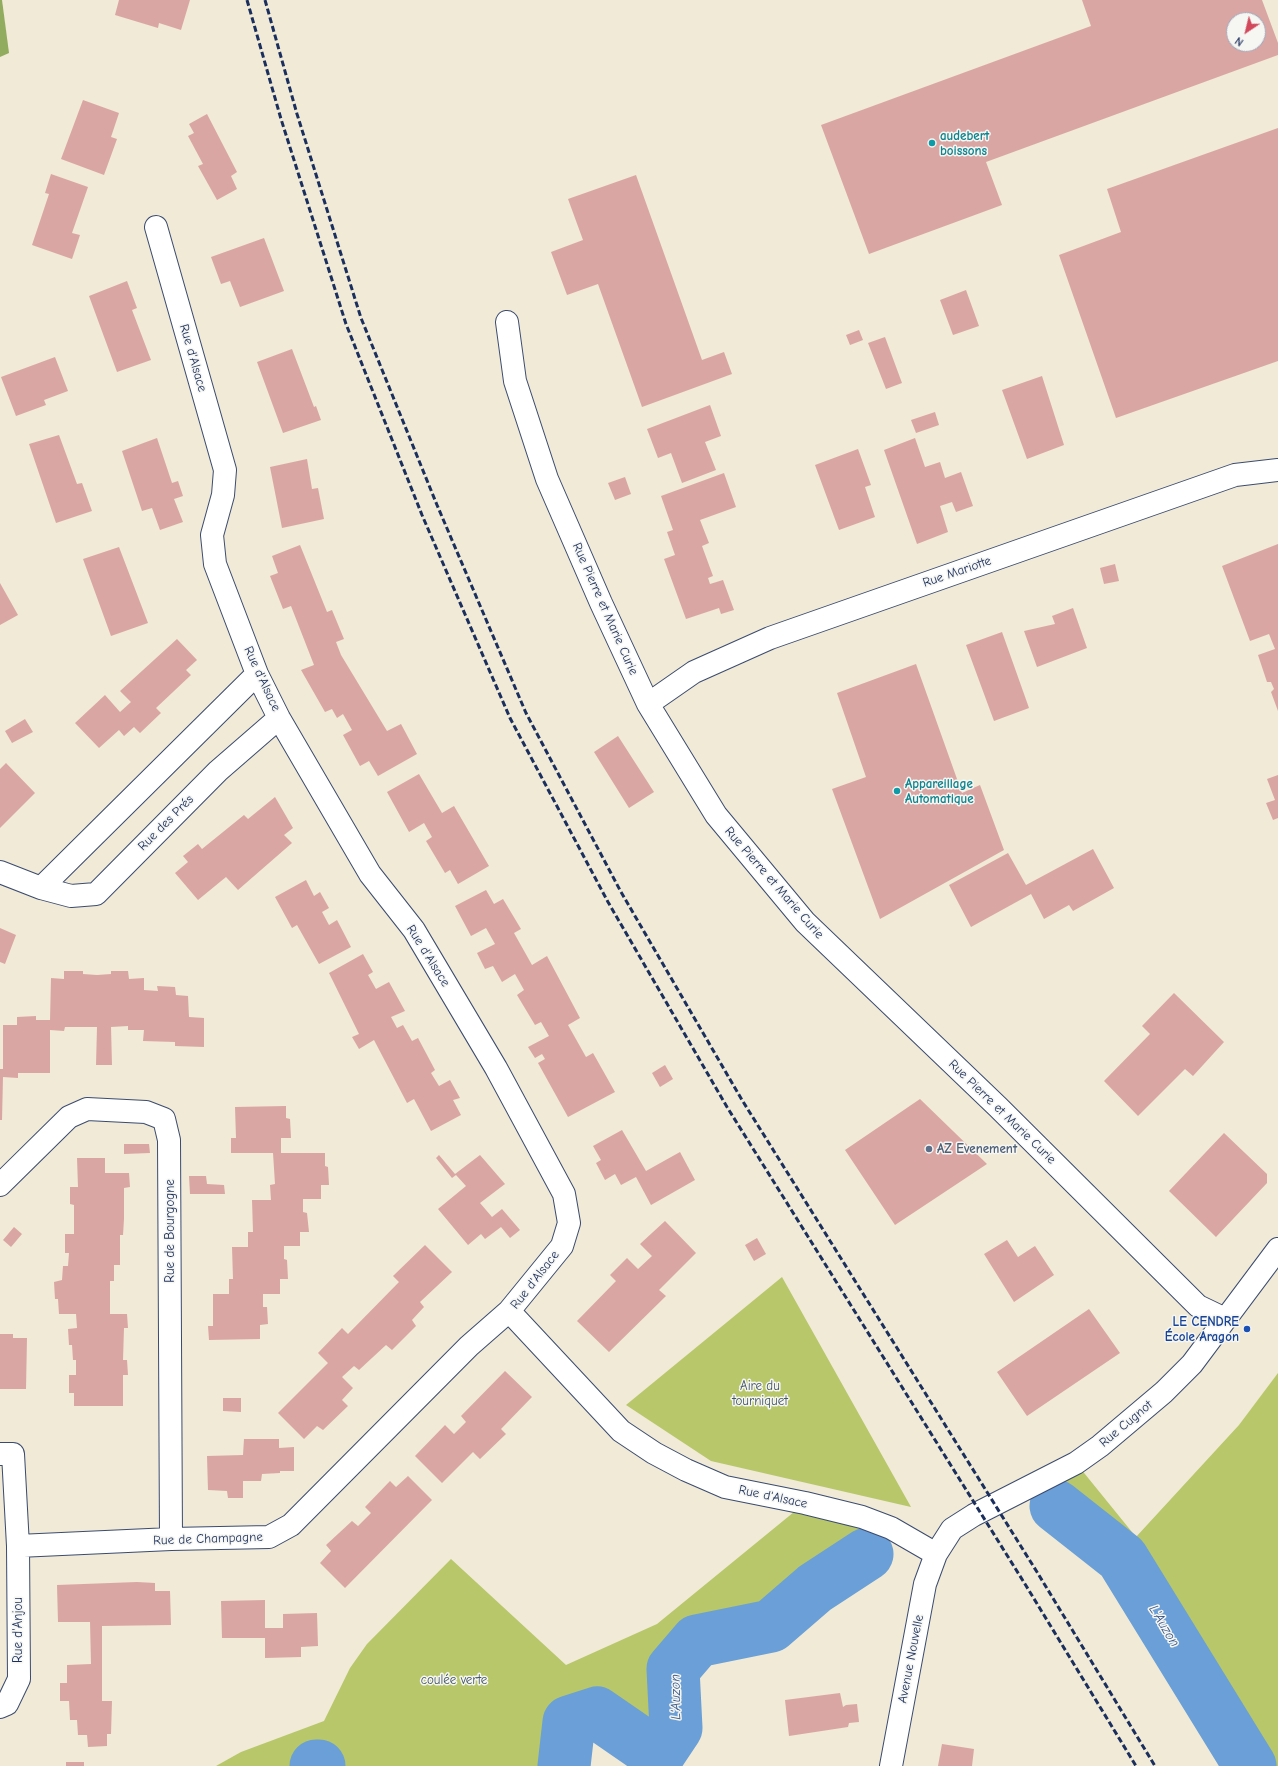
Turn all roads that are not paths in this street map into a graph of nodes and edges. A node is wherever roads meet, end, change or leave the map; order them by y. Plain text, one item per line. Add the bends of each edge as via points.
1 (156, 227) dead end
2 (507, 322) dead end
3 (1278, 470) edge
4 (257, 674) junction
5 (648, 704) junction
6 (279, 718) junction
7 (0, 872) edge
8 (41, 888) junction
9 (0, 1185) edge
10 (1278, 1249) edge
11 (509, 1311) junction
12 (1225, 1319) junction
13 (0, 1454) edge
14 (171, 1539) junction
15 (18, 1546) junction
16 (936, 1554) junction
17 (0, 1707) edge
18 (891, 1766) edge

1 - 4 street, Rue d'Alsace via 225,470 223,495 212,535 214,564
2 - 5 street, Rue Pierre et Marie Curie via 516,381 547,479
3 - 5 street, Rue Mariotte via 1236,475 770,638 694,672
4 - 6 street, Rue d'Alsace
4 - 8 street
5 - 12 street, Rue Pierre et Marie Curie via 716,815 805,922 998,1107 1198,1306
6 - 8 street, Rue des Prés via 218,771 96,894 71,896
6 - 11 street, Rue d'Alsace via 370,874 414,930 496,1068 564,1194 569,1223 562,1246
7 - 8 street, Rue des Prés
9 - 14 street, Rue de Bourgogne via 69,1117 87,1109 146,1112 164,1119 169,1140
10 - 12 street, Rue Cugnot
11 - 14 street, Rue de Champagne via 469,1346 291,1525 269,1537
11 - 16 street, Rue d'Alsace via 621,1431 654,1453 725,1487 851,1514 891,1528
12 - 16 street, Rue Cugnot via 1192,1364 1164,1392 1100,1446 1076,1463 974,1515 952,1529
13 - 15 street via 12,1454
14 - 15 street, Rue de Champagne
15 - 17 street, Rue d'Anjou via 19,1679 7,1704
16 - 18 street, Avenue Nouvelle via 925,1584

